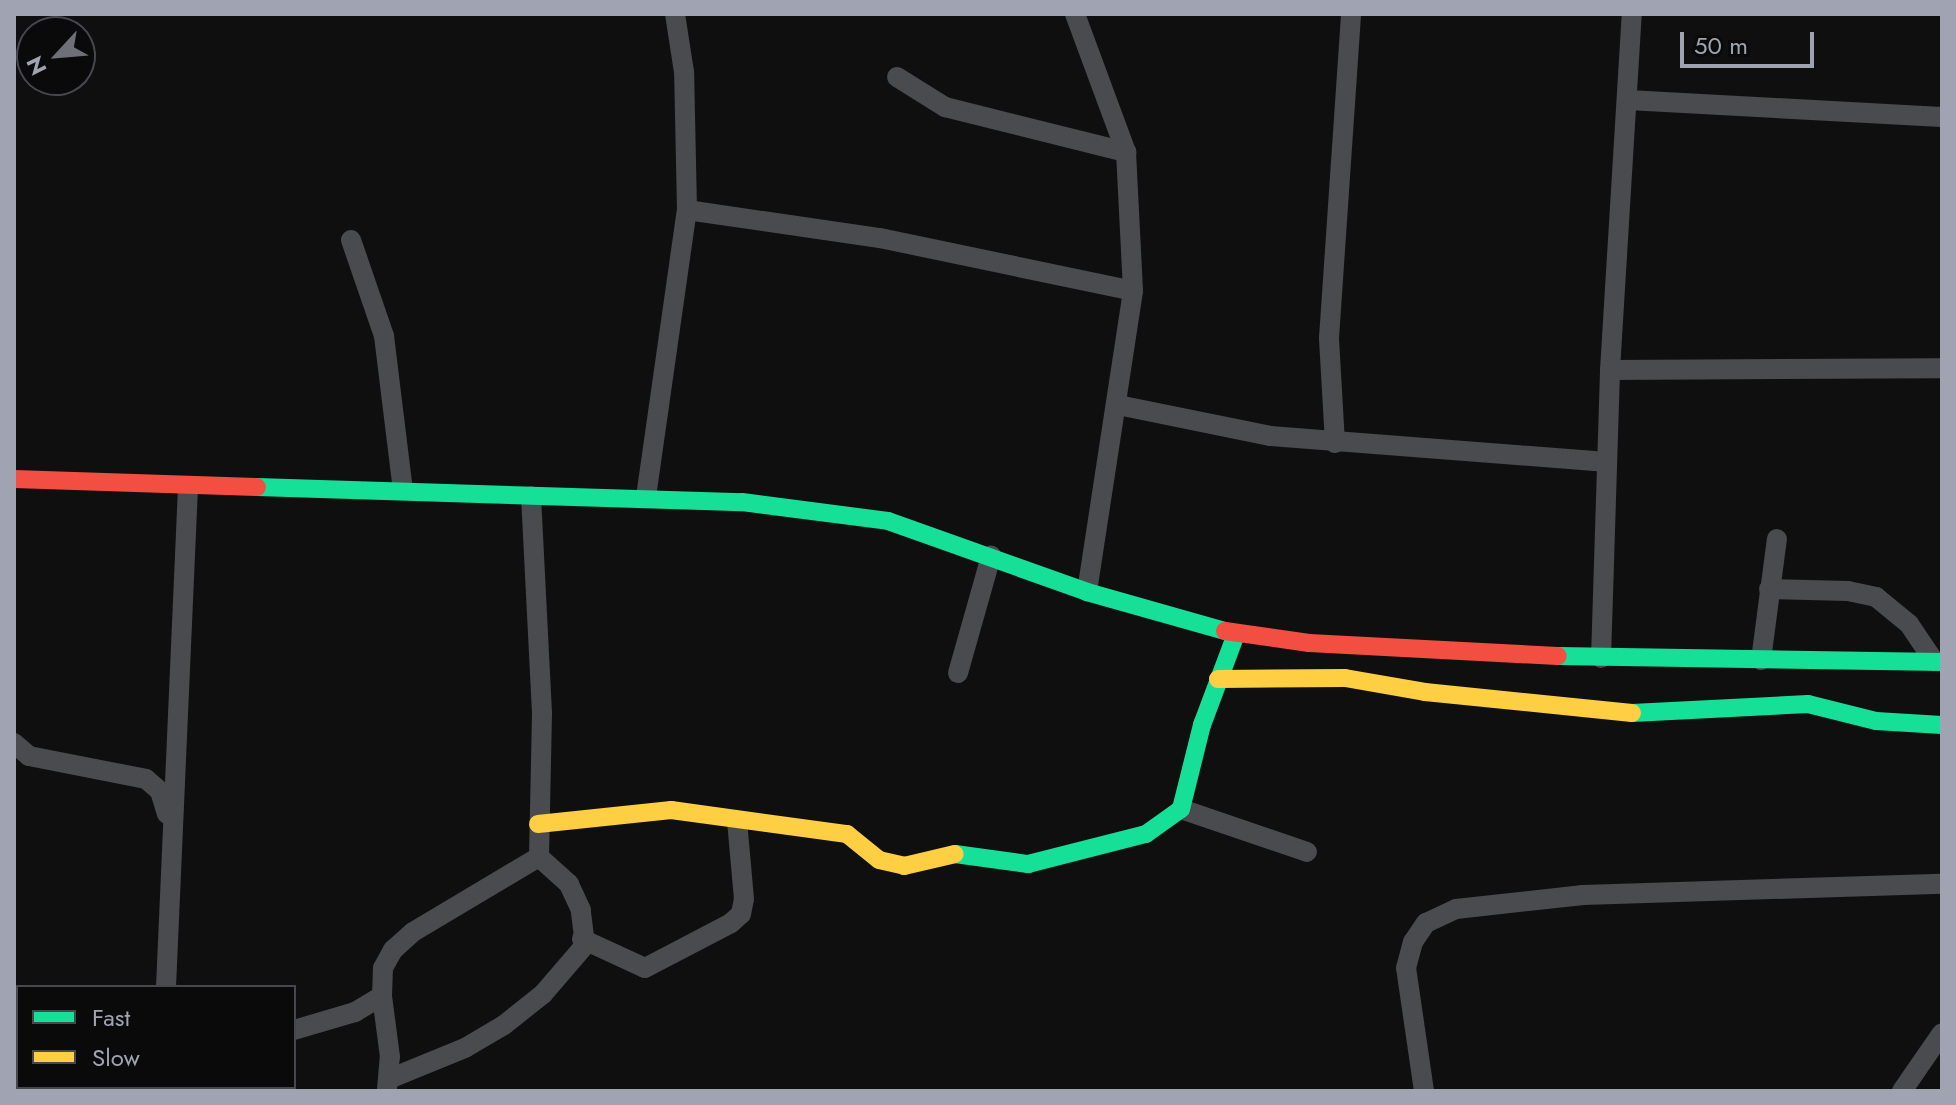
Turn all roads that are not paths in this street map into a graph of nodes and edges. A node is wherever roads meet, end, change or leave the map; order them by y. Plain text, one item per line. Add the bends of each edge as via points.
1 (675, 14) edge
2 (1075, 14) edge
3 (1351, 14) edge
4 (1632, 14) edge
5 (897, 77) dead end
6 (1628, 100) junction
7 (1942, 117) edge
8 (1126, 152) junction
9 (687, 210) junction
10 (351, 240) dead end
11 (1133, 291) junction
12 (1942, 368) edge
13 (1610, 370) junction
14 (1118, 405) junction
15 (1335, 443) junction
16 (1607, 462) junction
17 (14, 479) edge
18 (188, 487) junction
19 (403, 490) junction
20 (531, 496) junction
21 (646, 497) junction
22 (1777, 539) dead end
23 (991, 556) junction
24 (1769, 589) junction
25 (1087, 592) junction
26 (1236, 634) junction
27 (1601, 658) junction
28 (1761, 660) junction
29 (1938, 662) edge
30 (958, 673) dead end
31 (1218, 679) junction
32 (1942, 725) edge
33 (14, 743) edge
34 (1181, 809) junction
35 (737, 821) junction
36 (538, 824) junction
37 (171, 829) junction
38 (1307, 852) dead end
39 (539, 857) junction
40 (1942, 884) edge
41 (582, 939) junction
42 (166, 985) edge
43 (382, 996) junction
44 (296, 1029) edge
45 (1942, 1033) edge
46 (388, 1085) edge
47 (1424, 1091) edge
48 (1902, 1091) edge

1 - 9 street via 684,72
2 - 8 street
3 - 15 street via 1329,338
4 - 6 street
5 - 8 street via 945,107
6 - 7 street
6 - 13 street
8 - 11 street
9 - 11 street via 910,243
9 - 21 street
10 - 19 street via 384,336
11 - 14 street
12 - 13 street
13 - 16 street
14 - 15 street via 1270,436
14 - 25 street
15 - 16 street
16 - 27 street
17 - 18 main road
18 - 19 main road
18 - 37 street
19 - 20 main road
20 - 21 main road
20 - 36 street via 542,713
21 - 23 main road via 805,508 888,521
22 - 24 street
23 - 25 main road
23 - 30 street
24 - 28 street
24 - 29 street via 1876,597 1909,624
25 - 26 main road
26 - 27 main road via 1324,644
26 - 31 main road
27 - 28 main road
28 - 29 main road
31 - 32 main road via 1345,678 1425,692 1626,713 1808,704 1876,721
31 - 34 main road
33 - 37 street via 29,756 154,783
34 - 35 main road via 1146,834 1028,864 965,851 904,866 888,864 847,834
34 - 38 street
35 - 36 main road via 671,810
35 - 41 street via 744,899 741,914 731,923 645,968
36 - 39 street
37 - 42 street
39 - 41 street via 569,884 581,910
39 - 43 street via 413,932 383,968
40 - 47 street via 1583,895 1456,909 1426,923 1413,942 1406,968
41 - 46 street via 585,945 543,994 504,1025
43 - 44 street via 342,1017
43 - 46 street
45 - 48 street

